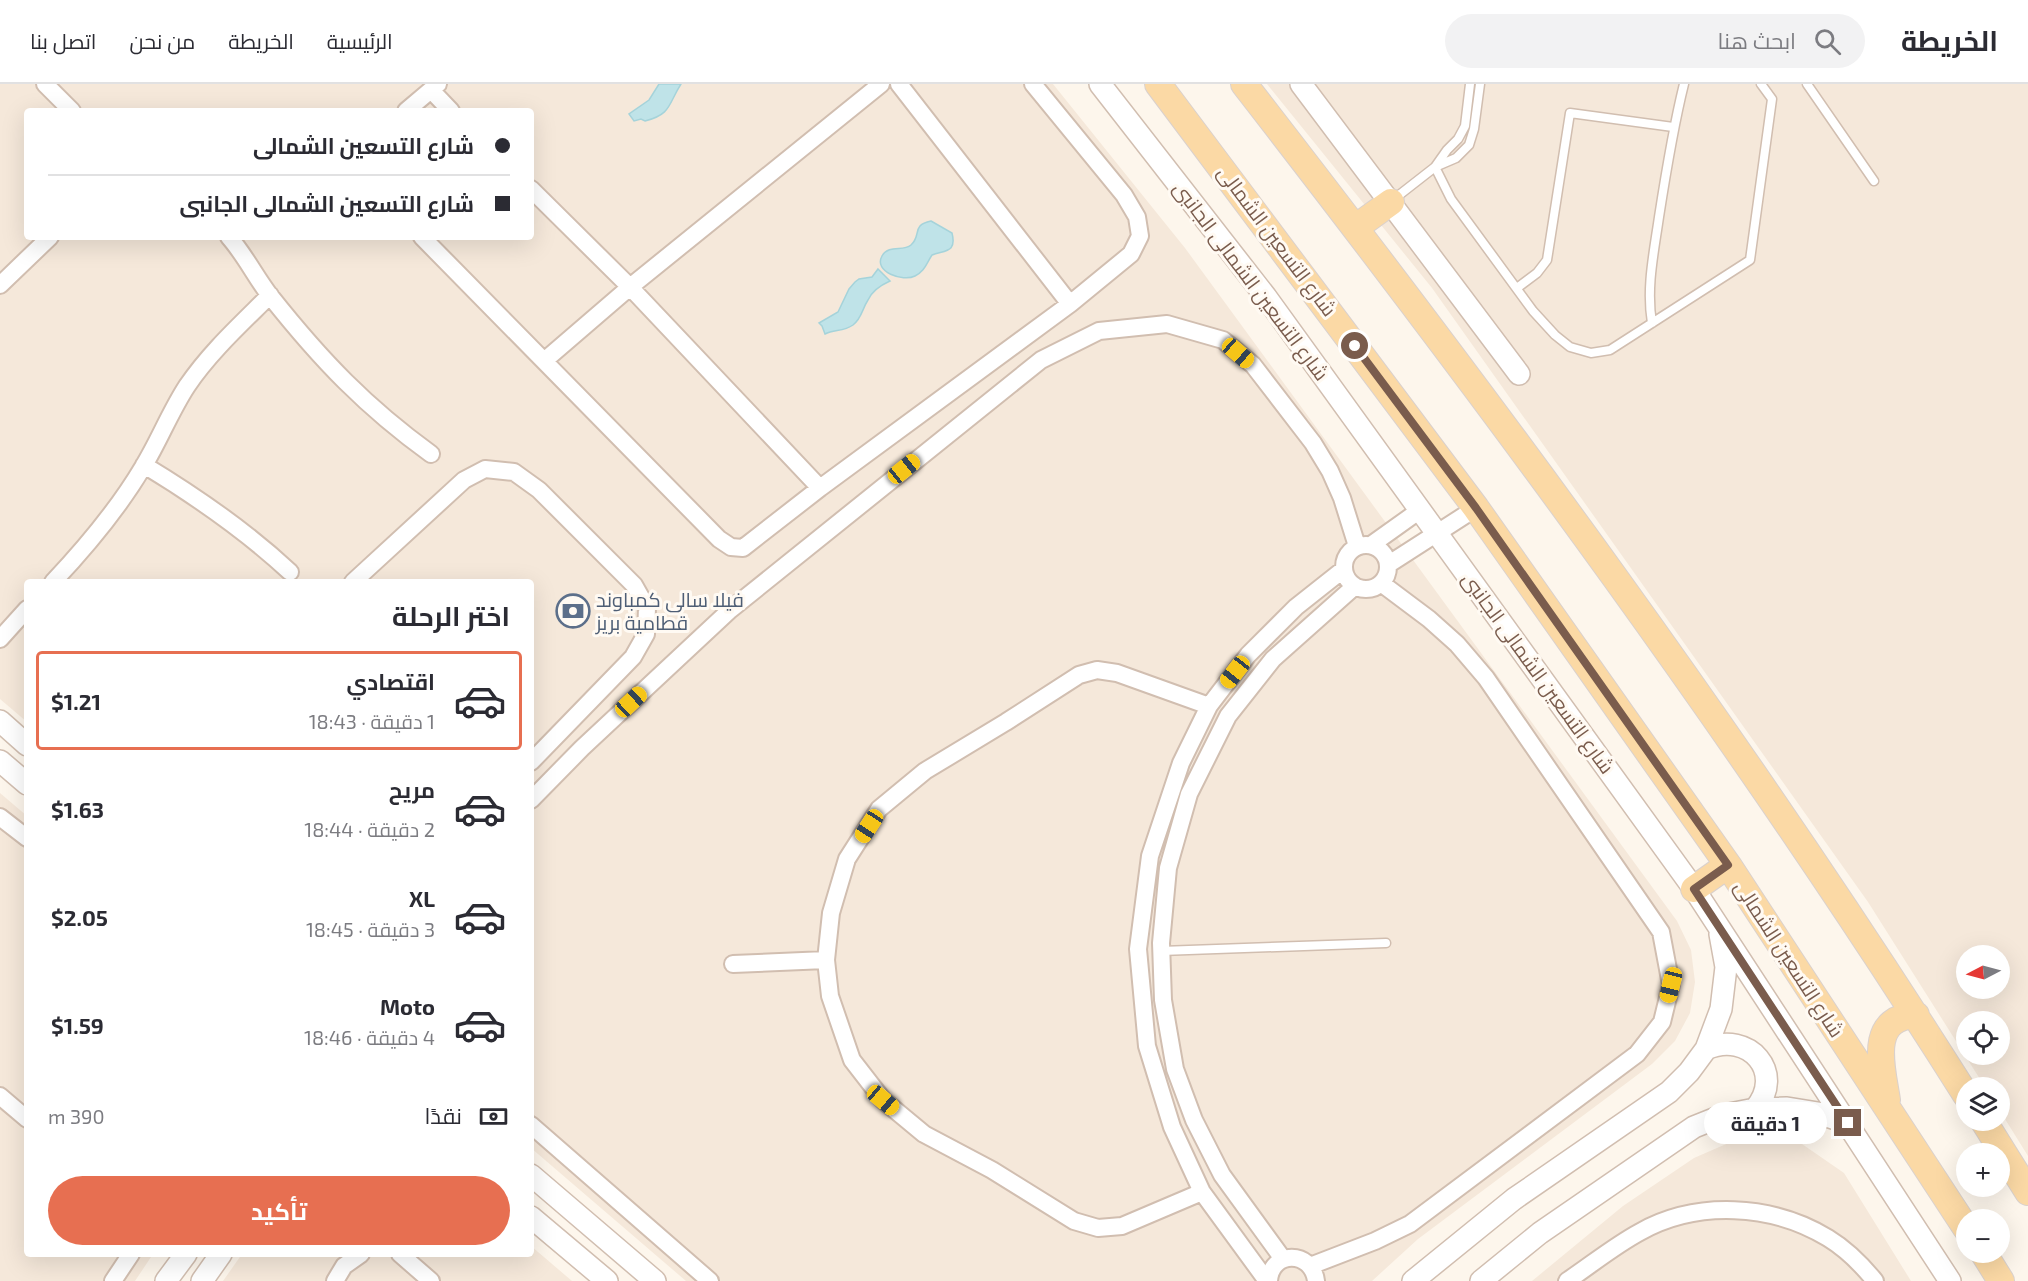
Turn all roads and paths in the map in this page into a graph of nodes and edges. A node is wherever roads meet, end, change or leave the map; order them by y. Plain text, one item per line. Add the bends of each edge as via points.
1 (45, 84) edge
2 (881, 84) edge
3 (899, 84) edge
4 (1033, 84) edge
5 (1100, 84) edge
6 (1158, 84) edge
7 (1244, 84) edge
8 (1301, 84) edge
9 (1470, 84) edge
10 (1488, 84) edge
11 (1684, 84) edge
12 (1761, 84) edge
13 (1807, 84) edge
14 (434, 87) edge
15 (1479, 89) edge
16 (69, 108) edge
17 (410, 108) edge
18 (450, 108) edge
19 (1673, 127) junction
20 (1435, 167) junction
21 (1874, 181) dead end
22 (534, 192) edge
23 (1391, 202) junction
24 (1355, 228) junction
25 (47, 240) edge
26 (231, 240) edge
27 (425, 240) edge
28 (0, 285) edge
29 (630, 287) junction
30 (1516, 288) junction
31 (270, 295) junction
32 (1070, 304) junction
33 (1652, 323) junction
34 (544, 362) junction
35 (1519, 374) dead end
36 (431, 454) dead end
37 (144, 465) junction
38 (820, 488) junction
39 (1476, 508) junction
40 (1420, 510) junction
41 (1438, 534) junction
42 (1364, 545) junction
43 (1389, 564) junction
44 (1344, 569) junction
45 (290, 572) dead end
46 (56, 579) edge
47 (356, 579) edge
48 (1382, 583) junction
49 (1355, 586) junction
50 (24, 612) edge
51 (0, 639) edge
52 (1209, 706) junction
53 (0, 721) edge
54 (24, 741) edge
55 (534, 759) edge
56 (0, 761) edge
57 (24, 781) edge
58 (534, 797) edge
59 (0, 817) edge
60 (24, 836) edge
61 (1728, 865) junction
62 (1694, 889) junction
63 (1719, 924) junction
64 (1386, 943) dead end
65 (1161, 951) junction
66 (826, 960) junction
67 (733, 964) dead end
68 (1916, 1015) junction
69 (1706, 1049) junction
70 (1956, 1079) edge
71 (0, 1096) edge
72 (1755, 1109) junction
73 (1888, 1109) junction
74 (24, 1116) edge
75 (1848, 1123) junction
76 (534, 1128) edge
77 (1990, 1131) edge
78 (534, 1178) edge
79 (1202, 1192) junction
80 (2028, 1192) edge
81 (1956, 1213) edge
82 (534, 1220) edge
83 (129, 1257) edge
84 (184, 1257) edge
85 (219, 1257) edge
86 (357, 1257) edge
87 (403, 1257) edge
88 (1283, 1259) junction
89 (1990, 1263) edge
90 (1313, 1273) edge
91 (113, 1281) edge
92 (166, 1281) edge
93 (202, 1281) edge
94 (335, 1281) edge
95 (431, 1281) edge
96 (607, 1281) edge
97 (655, 1281) edge
98 (710, 1281) edge
99 (1268, 1281) edge
100 (1413, 1281) edge
101 (1481, 1281) edge
102 (1567, 1281) edge
103 (1875, 1281) edge
104 (1950, 1281) edge
105 (2001, 1281) edge

1 - 16 street
2 - 29 street
3 - 32 street
4 - 32 street via 1124,195 1137,217 1140,236 1131,254
5 - 40 street, شارع التسعين الشمالى الجانبى via 1266,297
6 - 39 main road, شارع التسعين الشمالى
7 - 24 main road
8 - 23 street
9 - 20 lane via 1465,126
10 - 15 lane
11 - 19 lane
12 - 33 lane via 1772,99 1750,261
13 - 21 lane
14 - 17 street
14 - 18 street
15 - 20 lane via 1469,145 1456,158
19 - 30 lane via 1570,113 1547,260
19 - 33 lane via 1648,303
20 - 23 lane
20 - 30 lane via 1451,199
22 - 29 street
23 - 24 main road
23 - 35 street
24 - 68 main road via 1715,717
25 - 28 street
26 - 31 street
27 - 34 street
29 - 34 street
29 - 38 street
30 - 33 lane via 1555,335 1570,347 1591,353 1610,350
31 - 36 street via 324,362 354,392
31 - 37 street via 214,351 187,386
32 - 38 street
34 - 38 street via 731,547 743,548
37 - 45 street via 221,513
37 - 46 street via 110,517
39 - 41 street
39 - 61 main road, شارع التسعين الشمالى
40 - 41 street, شارع التسعين الشمالى الجانبى
40 - 42 street
41 - 43 street
41 - 62 street, شارع التسعين الشمالى الجانبى
42 - 43 street via 1383,552
42 - 44 street via 1347,556
42 - 58 street via 1313,443 1253,365 1223,340 1167,324 1100,331 1041,360 730,610
43 - 48 street
44 - 49 street
44 - 52 street via 1296,607 1248,655
47 - 55 street via 464,480 485,469 514,472 539,490 634,585 647,608 646,634 633,657
48 - 49 street via 1369,589
48 - 90 street via 1450,638 1486,678 1661,932 1671,985 1662,1022 1637,1054 1410,1224
49 - 65 street via 1273,659 1228,716 1189,794 1168,868
50 - 51 street
52 - 66 street via 1098,670 1079,675 924,771 879,809 847,858 831,913
52 - 79 street via 1180,763 1150,856 1138,949 1147,1046 1172,1127
53 - 54 street
56 - 57 street
59 - 60 street
61 - 62 main road
61 - 73 main road, شارع التسعين الشمالى
62 - 63 street, شارع التسعين الشمالى الجانبى
63 - 69 street via 1725,977 1721,1009
63 - 75 street, شارع التسعين الشمالى الجانبى
64 - 65 lane
65 - 88 street via 1163,1000 1175,1069 1194,1120 1222,1175
66 - 67 street
66 - 79 street via 831,996 852,1060 883,1100 924,1134 1074,1221 1098,1228 1122,1226
68 - 70 main road
68 - 73 main road via 1903,1016 1884,1032 1881,1058
69 - 72 street via 1730,1043 1753,1053 1766,1075 1763,1100
69 - 100 street via 1669,1092 1514,1199
71 - 74 street
72 - 75 street via 1787,1108
72 - 101 street via 1724,1115 1694,1127 1540,1233
73 - 81 main road, شارع التسعين الشمالى
75 - 104 street, شارع التسعين الشمالى الجانبى
76 - 98 street
77 - 80 main road
78 - 97 street
79 - 99 street
82 - 96 street
83 - 91 street
84 - 92 street
85 - 93 street
86 - 94 street via 344,1266
87 - 95 street
88 - 90 street via 1298,1258
88 - 99 street via 1272,1269
89 - 105 main road
102 - 103 street via 1641,1232 1677,1217 1716,1210 1755,1211 1793,1221 1829,1238

